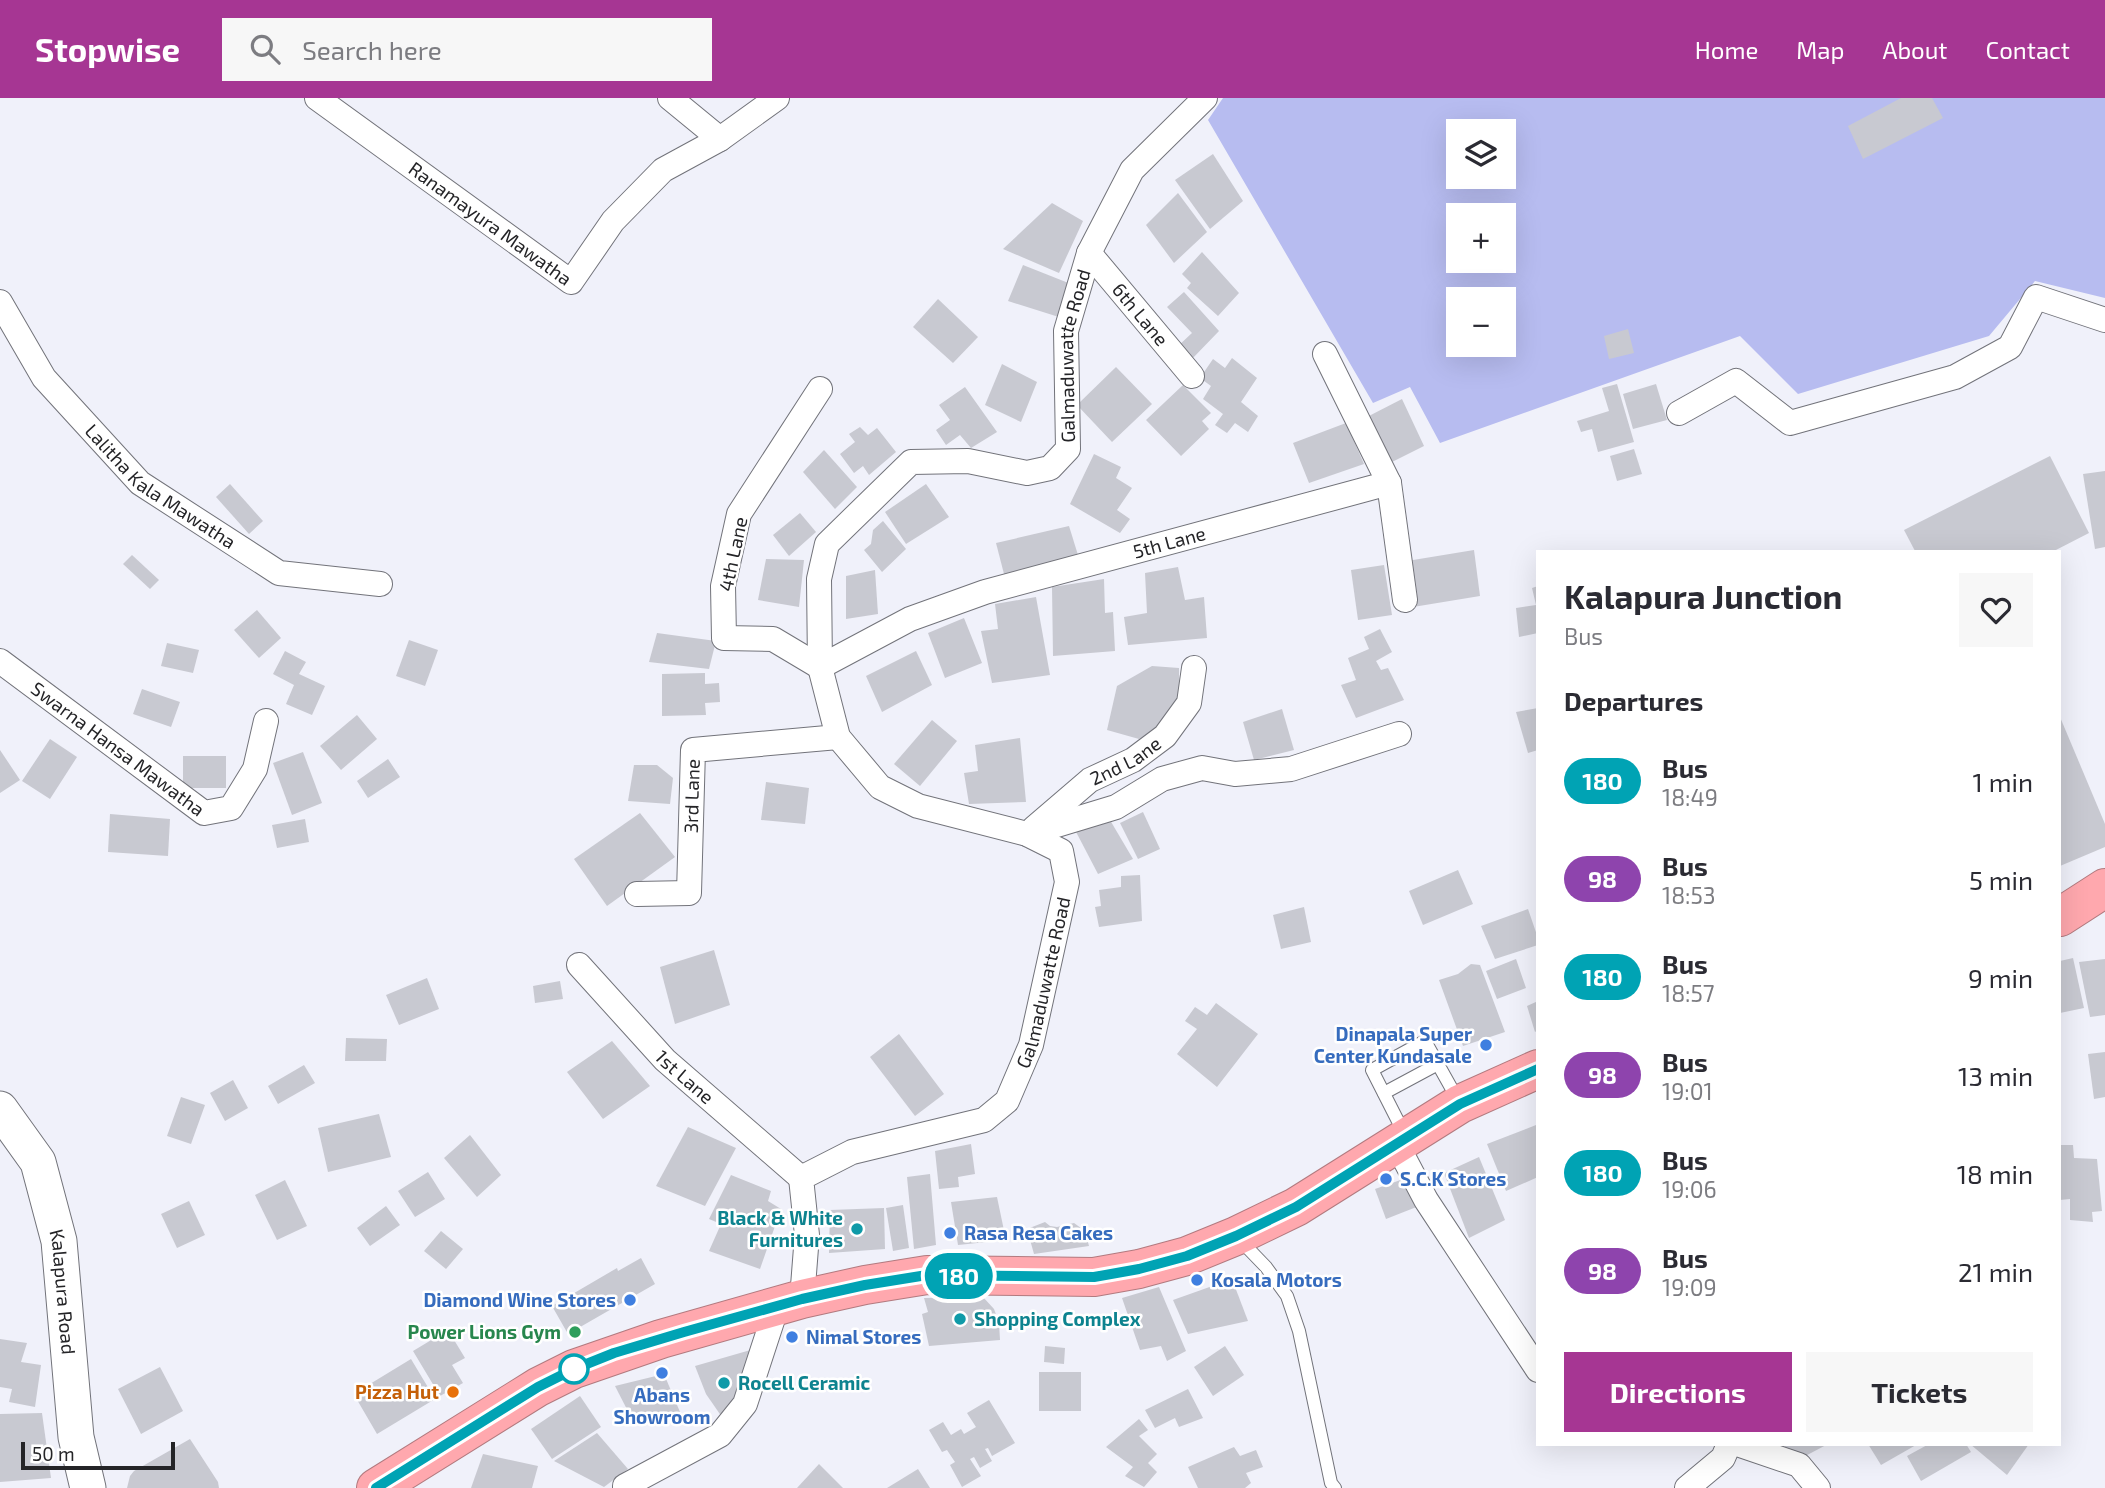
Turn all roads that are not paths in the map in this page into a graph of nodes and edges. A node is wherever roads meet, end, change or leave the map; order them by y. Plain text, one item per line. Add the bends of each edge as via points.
1 (317, 98) edge
2 (670, 98) edge
3 (777, 98) edge
4 (1205, 98) edge
5 (720, 139) junction
6 (1089, 253) junction
7 (0, 302) edge
8 (2105, 320) edge
9 (1325, 354) dead end
10 (1192, 376) dead end
11 (820, 389) dead end
12 (1679, 413) dead end
13 (1389, 483) junction
14 (380, 584) dead end
15 (1405, 600) dead end
16 (0, 661) edge
17 (820, 667) junction
18 (1194, 668) dead end
19 (266, 721) dead end
20 (1399, 734) dead end
21 (838, 737) junction
22 (1027, 834) junction
23 (2105, 888) edge
24 (637, 894) dead end
25 (2061, 916) edge
26 (579, 965) dead end
27 (1438, 1065) junction
28 (1536, 1070) edge
29 (1384, 1093) junction
30 (1460, 1104) junction
31 (0, 1109) edge
32 (1401, 1139) junction
33 (800, 1178) junction
34 (1236, 1236) junction
35 (789, 1303) junction
36 (1536, 1367) edge
37 (1728, 1446) edge
38 (1743, 1446) edge
39 (88, 1488) edge
40 (376, 1488) edge
41 (625, 1488) edge
42 (1335, 1488) edge
43 (1687, 1488) edge
44 (1818, 1488) edge

1 - 5 street, Ranamayura Mawatha via 571,282 613,221 663,170
2 - 5 street
3 - 5 street, Ranamayura Mawatha
4 - 6 street, Galmaduwatte Road via 1132,170
6 - 10 street, 6th Lane
6 - 17 street, Galmaduwatte Road via 1066,331 1068,449 1050,468 1027,473 968,461 911,462 827,544 820,579
7 - 14 street, Lalitha Kala Mawatha via 44,378 140,483 279,573
8 - 12 street via 2036,297 2010,347 1955,377 1790,423 1736,382
9 - 13 street
11 - 17 street, 4th Lane via 738,514 723,586 724,638 773,639
13 - 15 street
13 - 17 street, 5th Lane via 985,592 910,619
16 - 19 street, Swarna Hansa Mawatha via 204,813 231,808 255,769
17 - 21 street, Galmaduwatte Road
18 - 22 street, 2nd Lane via 1189,703 1165,736 1133,760 1090,780
20 - 22 street via 1291,768 1235,774 1202,768 1172,776 1116,807
21 - 22 street, Galmaduwatte Road via 880,787 918,806
21 - 24 street, 3rd Lane via 693,750 689,893
22 - 33 street, Galmaduwatte Road via 1061,851 1067,882 1031,1045 1007,1101 984,1120 852,1152
23 - 25 highway
26 - 33 street, 1st Lane via 665,1060
27 - 29 lane
27 - 29 lane via 1425,1041 1372,1070
27 - 30 lane
28 - 30 highway
29 - 32 lane
30 - 32 highway
31 - 39 street, Kalapura Road via 38,1162 58,1241 76,1437
32 - 34 highway via 1296,1207
32 - 36 street via 1426,1200
33 - 35 street via 807,1235
34 - 35 highway via 1175,1259 1094,1277 927,1275
34 - 42 lane via 1287,1296
35 - 40 highway via 649,1342 574,1369 500,1408
35 - 41 street via 772,1326 745,1404 720,1435
37 - 43 street via 1723,1458
38 - 44 street via 1799,1465

